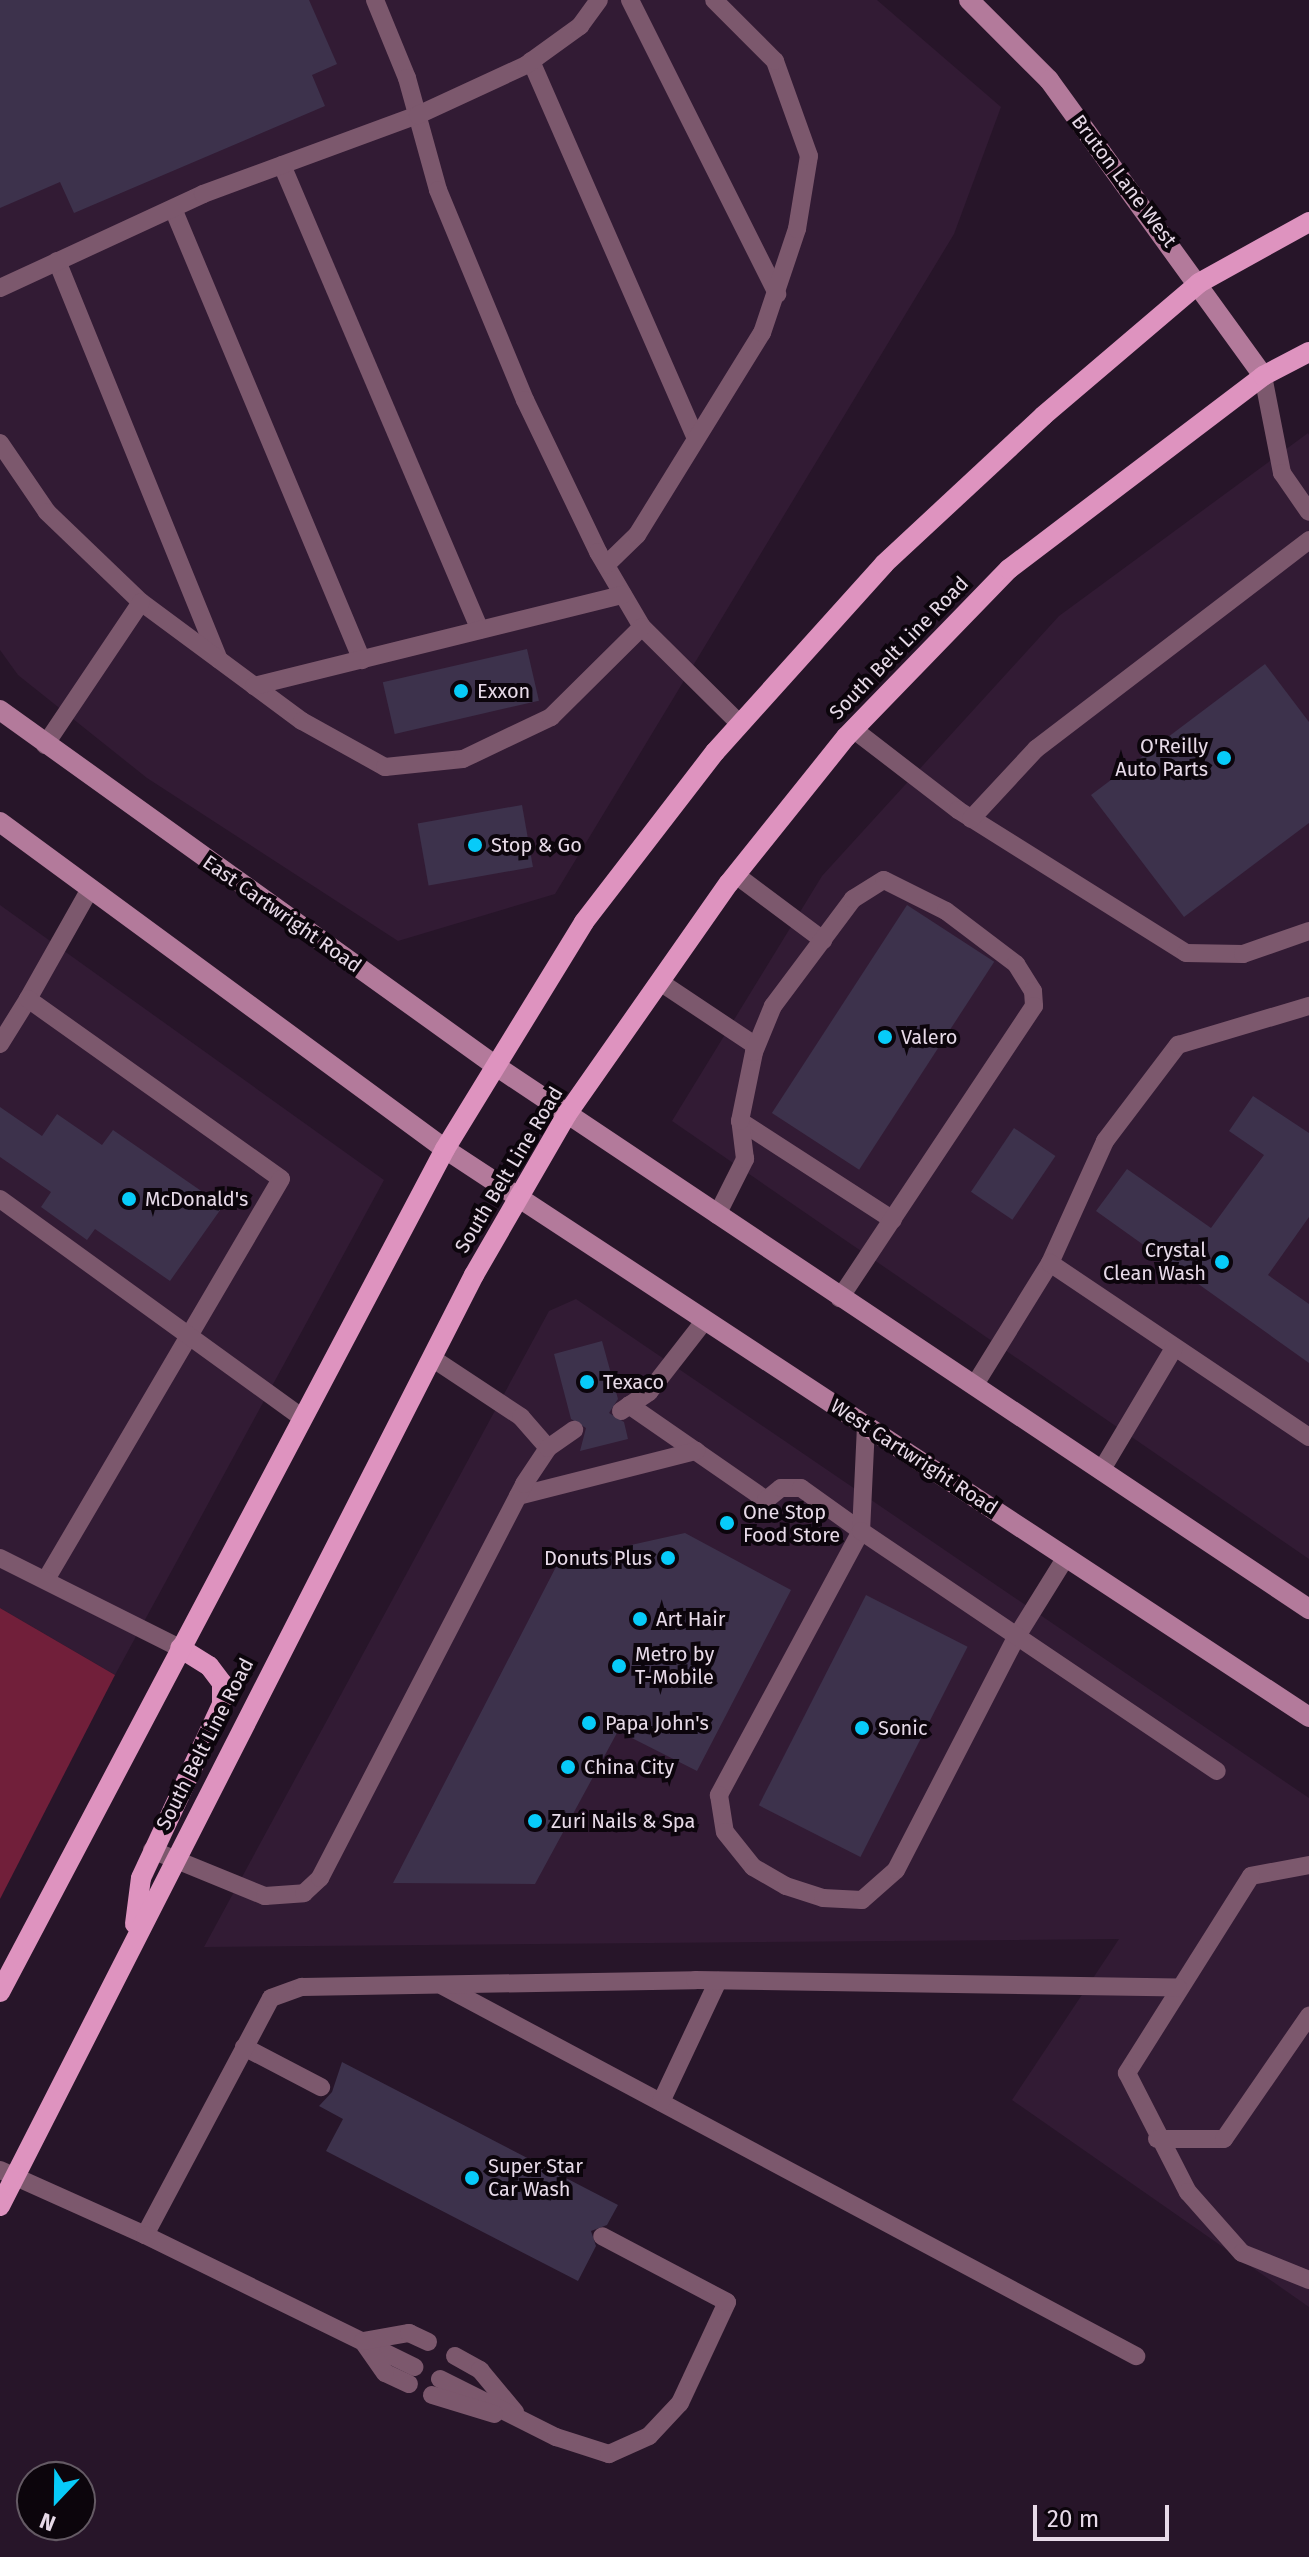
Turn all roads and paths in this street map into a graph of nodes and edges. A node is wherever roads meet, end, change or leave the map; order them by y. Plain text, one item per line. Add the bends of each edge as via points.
1 (375, 0) edge
2 (599, 0) edge
3 (630, 0) edge
4 (714, 0) edge
5 (969, 0) edge
6 (531, 61) junction
7 (418, 115) junction
8 (282, 165) junction
9 (174, 211) junction
10 (1309, 222) edge
11 (57, 261) junction
12 (1199, 283) junction
13 (0, 288) edge
14 (777, 294) junction
15 (1309, 352) edge
16 (1263, 376) junction
17 (695, 437) junction
18 (0, 443) edge
19 (1309, 512) edge
20 (1309, 540) edge
21 (606, 565) junction
22 (623, 595) junction
23 (141, 602) junction
24 (642, 627) junction
25 (480, 630) junction
26 (220, 660) junction
27 (362, 660) junction
28 (254, 686) junction
29 (0, 710) edge
30 (740, 724) junction
31 (853, 729) junction
32 (45, 745) junction
33 (971, 819) junction
34 (0, 822) edge
35 (736, 875) junction
36 (90, 889) junction
37 (1309, 931) edge
38 (823, 940) junction
39 (660, 982) junction
40 (28, 999) junction
41 (1309, 1006) edge
42 (0, 1044) edge
43 (756, 1046) junction
44 (496, 1066) junction
45 (567, 1114) junction
46 (740, 1121) junction
47 (445, 1149) junction
48 (0, 1199) edge
49 (518, 1199) junction
50 (717, 1215) junction
51 (893, 1220) junction
52 (1050, 1263) junction
53 (840, 1298) junction
54 (705, 1320) junction
55 (186, 1334) junction
56 (1174, 1348) junction
57 (432, 1358) junction
58 (974, 1386) junction
59 (301, 1417) junction
60 (866, 1426) junction
61 (574, 1430) dead end
62 (1309, 1437) edge
63 (548, 1448) junction
64 (696, 1451) junction
65 (1101, 1471) junction
66 (518, 1496) junction
67 (861, 1531) junction
68 (1066, 1557) junction
69 (0, 1558) edge
70 (46, 1580) junction
71 (1309, 1609) edge
72 (1017, 1636) junction
73 (180, 1648) junction
74 (1309, 1717) edge
75 (1217, 1771) dead end
76 (152, 1850) junction
77 (173, 1860) junction
78 (1309, 1865) edge
79 (133, 1940) junction
80 (718, 1981) junction
81 (441, 1984) junction
82 (1178, 1988) junction
83 (0, 1992) edge
84 (1309, 2016) edge
85 (244, 2047) junction
86 (321, 2087) dead end
87 (661, 2102) junction
88 (1157, 2139) junction
89 (7, 2174) edge
90 (0, 2206) edge
91 (145, 2235) junction
92 (602, 2236) dead end
93 (1309, 2280) edge
94 (363, 2341) junction
95 (428, 2342) dead end
96 (455, 2356) dead end
97 (1136, 2356) dead end
98 (412, 2375) dead end
99 (436, 2387) dead end
100 (522, 2420) junction

1 - 7 lane
2 - 6 lane via 580,26
3 - 14 lane
4 - 14 lane via 775,61 809,156
5 - 12 main road, Bruton Lane West via 1049,80
6 - 7 lane
6 - 17 lane
7 - 8 lane
7 - 21 lane via 438,190 525,400
8 - 9 lane
8 - 25 lane
9 - 11 lane
9 - 27 lane
10 - 12 main road
11 - 13 lane
11 - 26 lane
12 - 16 main road, Bruton Lane West
12 - 30 main road via 1043,416 884,564
14 - 17 lane via 762,333
15 - 16 main road, South Belt Line Road
16 - 19 lane via 1282,473
16 - 31 main road, South Belt Line Road via 1009,569
17 - 21 lane via 637,535
18 - 23 lane via 47,512
20 - 33 lane via 1036,749
21 - 22 lane
22 - 24 lane
22 - 25 lane
23 - 26 lane
23 - 32 lane
24 - 28 lane via 551,717 463,759 385,767 302,721
24 - 30 lane
25 - 27 lane
26 - 28 lane
27 - 28 lane
29 - 32 main road, East Cartwright Road
30 - 44 main road via 584,922
31 - 33 lane
31 - 35 main road, South Belt Line Road
32 - 44 main road, East Cartwright Road
33 - 37 lane via 1186,953 1243,954
34 - 36 main road
35 - 38 lane
35 - 39 main road, South Belt Line Road
36 - 40 lane
36 - 47 main road
38 - 43 lane via 773,1006
38 - 51 lane via 853,899 884,880 946,911 1016,964 1033,991 1034,1006 1023,1031
39 - 43 lane
39 - 45 main road, South Belt Line Road
40 - 42 lane
40 - 55 lane via 281,1179
41 - 52 lane via 1178,1045 1105,1141
43 - 46 lane
44 - 45 main road, East Cartwright Road
44 - 47 main road
45 - 49 main road, South Belt Line Road
45 - 50 main road
46 - 50 lane via 745,1159
46 - 51 lane
47 - 49 main road
47 - 59 main road via 354,1329
48 - 55 lane
49 - 54 main road, West Cartwright Road
49 - 57 main road, South Belt Line Road
50 - 53 main road
51 - 53 lane
52 - 56 lane
52 - 58 lane
53 - 58 main road
54 - 60 main road, West Cartwright Road
54 - 64 lane via 649,1392 625,1408
55 - 59 lane
55 - 70 lane
56 - 62 lane
56 - 65 lane
57 - 63 lane via 521,1417
57 - 77 main road, South Belt Line Road
58 - 65 main road
59 - 73 main road
60 - 67 lane
60 - 68 main road, West Cartwright Road
61 - 63 lane
63 - 66 lane
64 - 66 lane
64 - 67 lane via 766,1500 781,1488 801,1488
65 - 71 main road
66 - 77 lane via 320,1878 304,1893 265,1896
67 - 72 lane
67 - 72 lane via 719,1795 725,1832 753,1867 823,1898 862,1900 896,1870
68 - 72 lane
68 - 74 main road, West Cartwright Road
69 - 70 lane
70 - 73 lane
72 - 75 lane
73 - 76 main road via 209,1666 222,1683 222,1704
73 - 83 main road
76 - 77 lane
76 - 79 main road via 141,1878
77 - 79 main road, South Belt Line Road
78 - 82 lane via 1251,1876
79 - 89 main road, South Belt Line Road
80 - 81 lane
80 - 82 lane
80 - 87 lane
81 - 85 lane via 302,1987 271,1998
81 - 87 lane
82 - 88 lane via 1127,2073
84 - 88 lane via 1224,2139
85 - 86 lane
85 - 91 lane
87 - 97 lane
88 - 93 lane via 1188,2192 1242,2253
89 - 90 main road, South Belt Line Road
89 - 91 lane
91 - 94 lane
92 - 100 lane via 727,2302 680,2403 649,2436 609,2454
94 - 95 lane via 409,2333
94 - 98 lane via 385,2373
96 - 100 lane via 480,2370
99 - 100 lane

